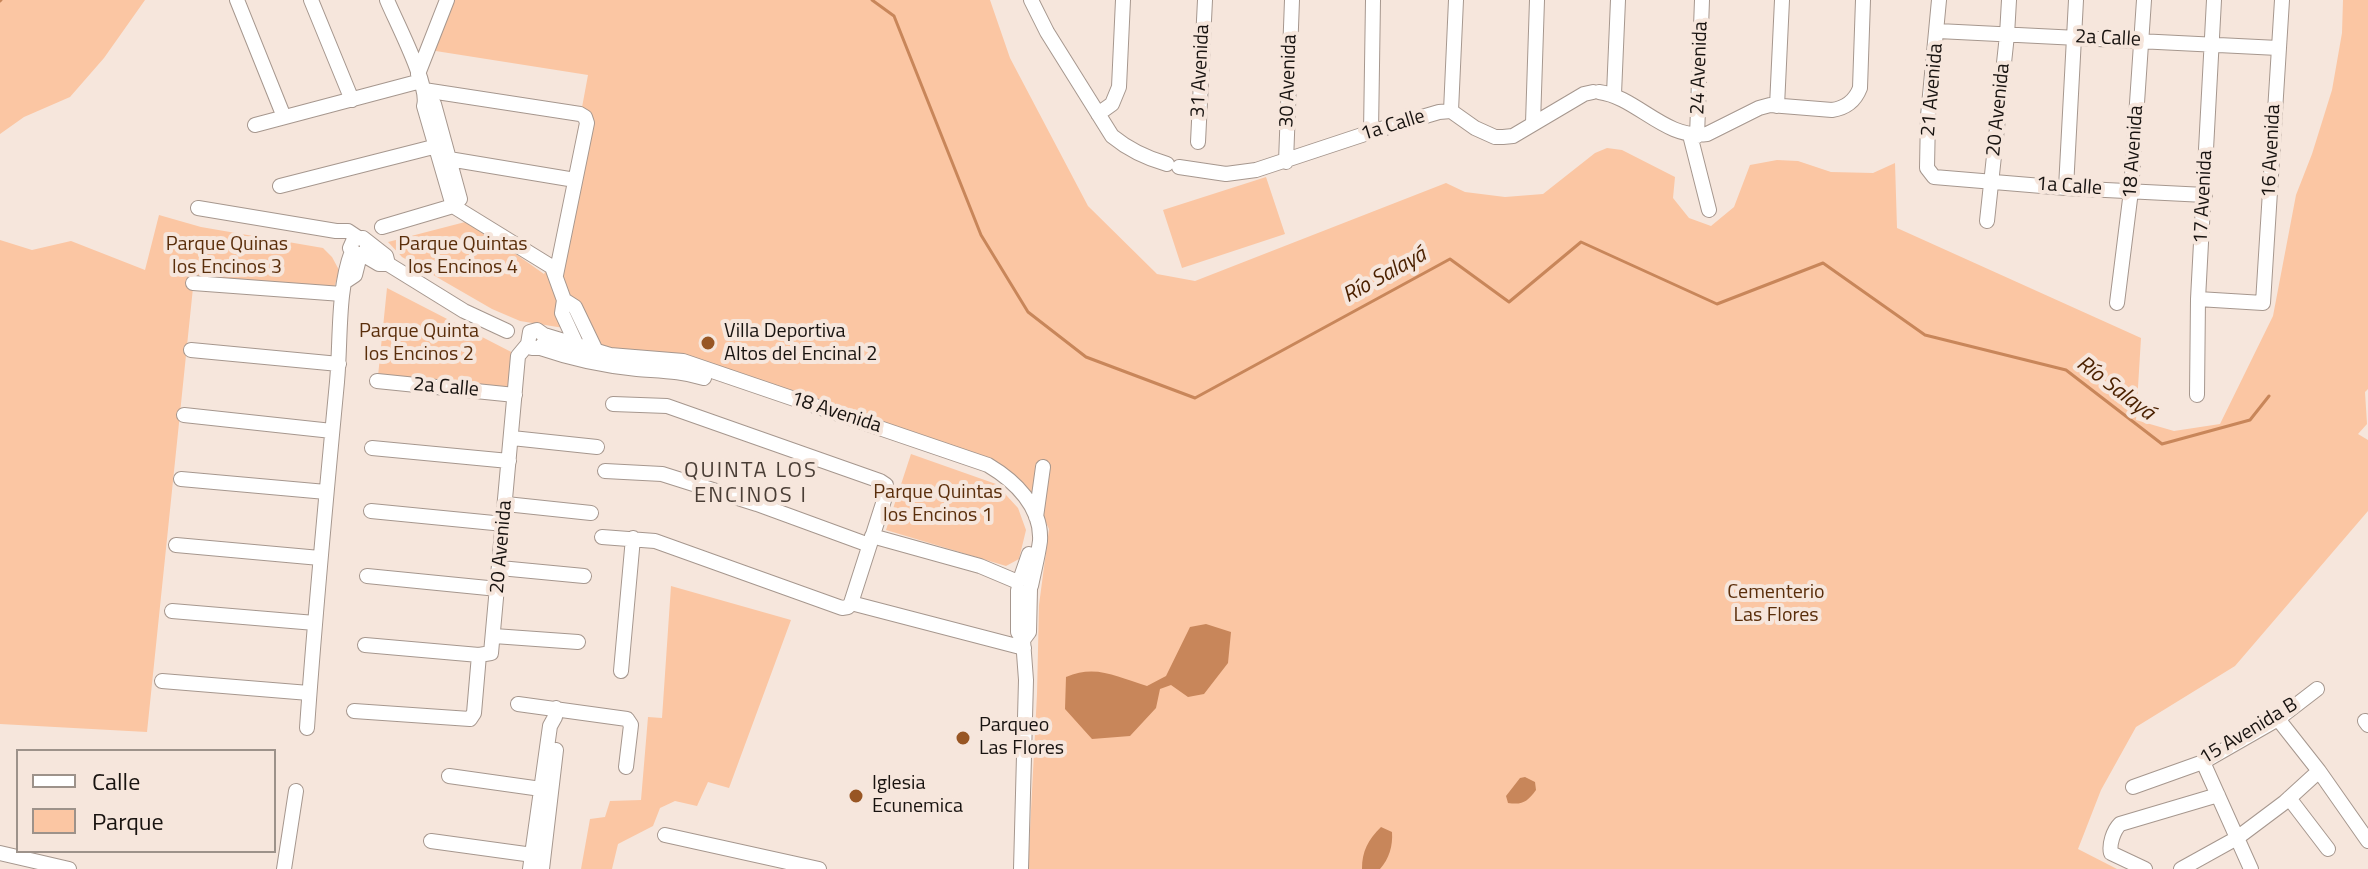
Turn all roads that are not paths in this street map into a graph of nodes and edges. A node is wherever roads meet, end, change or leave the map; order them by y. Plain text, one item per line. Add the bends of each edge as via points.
1 (237, 0) edge
2 (311, 0) edge
3 (387, 0) edge
4 (447, 0) edge
5 (1031, 0) edge
6 (1123, 0) edge
7 (1205, 0) edge
8 (1292, 0) edge
9 (1373, 0) edge
10 (1456, 0) edge
11 (1537, 0) edge
12 (1618, 0) edge
13 (1702, 0) edge
14 (1782, 0) edge
15 (1863, 0) edge
16 (1939, 0) edge
17 (2009, 0) edge
18 (2076, 0) edge
19 (2144, 0) edge
20 (2214, 0) edge
21 (2282, 0) edge
22 (1938, 31) junction
23 (2007, 35) junction
24 (2074, 36) junction
25 (2142, 41) junction
26 (2212, 45) junction
27 (2278, 48) junction
28 (423, 86) junction
29 (1602, 93) junction
30 (352, 100) junction
31 (1777, 106) junction
32 (1451, 111) junction
33 (1098, 114) junction
34 (284, 117) junction
35 (1533, 123) junction
36 (255, 125) dead end
37 (1371, 132) junction
38 (1694, 135) junction
39 (1198, 142) dead end
40 (443, 150) junction
41 (1286, 162) junction
42 (1934, 177) joint
43 (575, 180) junction
44 (1991, 181) junction
45 (280, 186) dead end
46 (2066, 188) junction
47 (2131, 191) junction
48 (2205, 195) junction
49 (198, 208) dead end
50 (457, 208) junction
51 (1709, 210) dead end
52 (1987, 221) dead end
53 (382, 227) dead end
54 (358, 248) junction
55 (556, 275) junction
56 (193, 283) dead end
57 (344, 287) junction
58 (2198, 299) junction
59 (564, 300) junction
60 (2117, 303) dead end
61 (534, 342) junction
62 (577, 346) junction
63 (191, 350) dead end
64 (595, 359) junction
65 (339, 364) junction
66 (377, 381) dead end
67 (515, 395) junction
68 (2197, 395) dead end
69 (613, 404) dead end
70 (184, 415) dead end
71 (332, 431) junction
72 (512, 438) junction
73 (597, 447) dead end
74 (372, 448) dead end
75 (509, 461) junction
76 (1043, 467) dead end
77 (605, 471) dead end
78 (181, 479) dead end
79 (326, 492) junction
80 (506, 504) junction
81 (371, 511) dead end
82 (591, 513) dead end
83 (1036, 517) junction
84 (504, 524) junction
85 (602, 537) dead end
86 (633, 538) junction
87 (870, 540) junction
88 (176, 545) dead end
89 (320, 558) junction
90 (500, 568) junction
91 (367, 576) dead end
92 (584, 576) dead end
93 (1024, 585) junction
94 (498, 589) junction
95 (851, 603) junction
96 (172, 611) dead end
97 (315, 623) junction
98 (494, 636) junction
99 (578, 642) dead end
100 (1024, 644) junction
101 (365, 645) dead end
102 (479, 655) junction
103 (621, 671) dead end
104 (162, 681) dead end
105 (2317, 689) dead end
106 (309, 693) junction
107 (518, 704) dead end
108 (354, 711) dead end
109 (555, 713) junction
110 (2278, 719) junction
111 (307, 728) dead end
112 (2203, 762) junction
113 (626, 767) dead end
114 (2319, 771) junction
115 (449, 776) dead end
116 (2133, 787) dead end
117 (541, 789) junction
118 (296, 791) dead end
119 (2218, 795) junction
120 (2289, 798) junction
121 (665, 835) dead end
122 (2237, 838) junction
123 (431, 841) dead end
124 (2368, 841) edge
125 (2328, 849) dead end
126 (0, 853) edge
127 (537, 862) edge
128 (69, 869) edge
129 (284, 869) edge
130 (819, 869) edge
131 (1021, 869) edge
132 (2145, 869) edge
133 (2181, 869) edge
134 (2251, 869) edge

1 - 34 street
2 - 30 street
3 - 28 street
4 - 28 street
5 - 33 street, 1a Calle
6 - 33 street via 1119,87 1112,104
7 - 39 street, 31 Avenida
8 - 41 street, 30 Avenida
9 - 37 street
10 - 32 street
11 - 35 street
12 - 29 street
13 - 38 street, 24 Avenida
14 - 31 street
15 - 31 street via 1857,97 1832,110
16 - 22 street, 21 Avenida
17 - 23 street, 20 Avenida
18 - 24 street
19 - 25 street, 18 Avenida
20 - 26 street, 17 Avenida
21 - 27 street, 16 Avenida
22 - 23 street, 2a Calle
22 - 42 street, 21 Avenida via 1928,116 1927,168
23 - 24 street, 2a Calle
23 - 44 street, 20 Avenida
24 - 25 street, 2a Calle
24 - 46 street
25 - 26 street, 2a Calle
25 - 47 street, 18 Avenida
26 - 27 street, 2a Calle
26 - 48 street, 17 Avenida
27 - 58 street, 16 Avenida via 2263,303
28 - 30 street
28 - 40 street via 434,104
28 - 43 street via 585,117
29 - 35 street, 1a Calle via 1584,94
29 - 38 street
30 - 34 street
31 - 38 street via 1759,108 1717,130
32 - 35 street, 1a Calle via 1495,137 1513,136
32 - 37 street, 1a Calle
33 - 41 street, 1a Calle via 1126,147 1173,165 1226,174
34 - 36 street
37 - 41 street, 1a Calle
38 - 51 street, 24 Avenida
40 - 43 street
40 - 45 street
40 - 50 street via 461,201
42 - 44 street, 1a Calle
43 - 55 street
44 - 46 street, 1a Calle
44 - 52 street, 20 Avenida
46 - 47 street, 1a Calle
47 - 48 street, 1a Calle
47 - 60 street, 18 Avenida
48 - 58 street, 17 Avenida
49 - 54 street, 18 Avenida via 336,231 339,241
50 - 53 street
50 - 55 street via 545,262
54 - 57 street via 355,275
54 - 61 street, 18 Avenida via 386,256 388,264 464,311 507,331 513,328
55 - 59 street
56 - 57 street
57 - 65 street
58 - 68 street, 17 Avenida
59 - 62 street via 562,313
59 - 64 street via 575,307
61 - 62 street, 18 Avenida
61 - 64 street, 18 Avenida
61 - 67 street, 20 Avenida via 518,356
62 - 64 street, 18 Avenida
63 - 65 street
64 - 83 street, 18 Avenida via 683,361 977,460 1011,481
64 - 93 street, 18 Avenida via 692,374 984,472 1016,497 1032,530
65 - 71 street
66 - 67 street, 2a Calle
67 - 72 street, 20 Avenida
69 - 87 street via 667,406 880,481 887,491
70 - 71 street
71 - 79 street
72 - 73 street
72 - 75 street, 20 Avenida
74 - 75 street
75 - 80 street, 20 Avenida
76 - 83 street
77 - 87 street via 662,474
78 - 79 street
79 - 89 street
80 - 82 street
80 - 84 street, 20 Avenida
81 - 84 street
83 - 93 street, 18 Avenida via 1040,541
84 - 90 street, 20 Avenida
85 - 86 street
86 - 95 street via 655,541 842,608
86 - 103 street
87 - 93 street via 980,566
87 - 95 street
88 - 89 street
89 - 97 street
90 - 92 street
90 - 94 street, 20 Avenida
91 - 94 street
93 - 100 street, 18 Avenida via 1029,632
94 - 98 street, 20 Avenida
95 - 100 street
96 - 97 street
97 - 106 street
98 - 99 street
98 - 102 street via 491,653
100 - 131 street, 18 Avenida
101 - 102 street
102 - 108 street via 470,719
104 - 106 street
105 - 110 street, 15 Avenida B
106 - 111 street
107 - 109 street
109 - 113 street via 627,719 631,725
109 - 117 street
109 - 127 street via 559,727
110 - 112 street, 15 Avenida B
110 - 114 street
112 - 116 street, 15 Avenida B
112 - 119 street
114 - 120 street
114 - 124 street
115 - 117 street
117 - 127 street
118 - 129 street
119 - 122 street
119 - 132 street via 2116,828 2111,853
120 - 122 street
120 - 125 street
121 - 130 street
122 - 133 street
122 - 134 street
123 - 127 street
126 - 128 street

